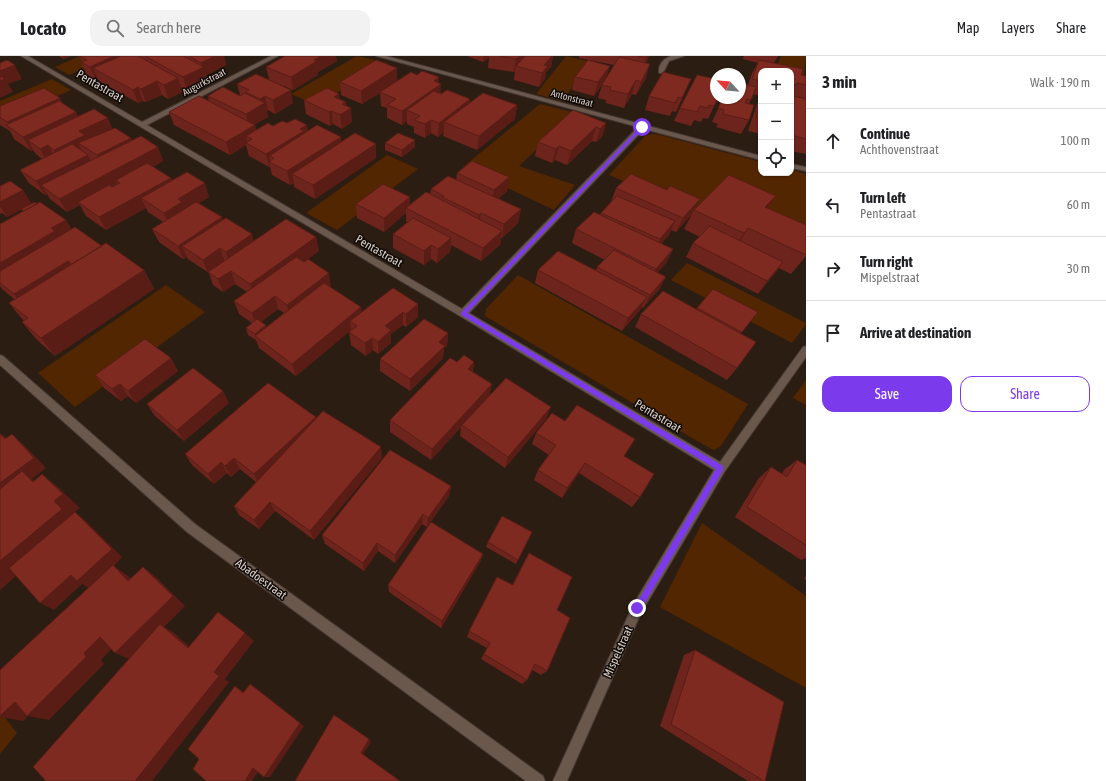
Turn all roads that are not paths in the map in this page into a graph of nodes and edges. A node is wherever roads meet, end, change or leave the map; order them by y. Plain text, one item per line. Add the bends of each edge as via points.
1 (24, 56) edge
2 (275, 56) edge
3 (379, 56) edge
4 (681, 56) edge
5 (661, 72) edge
6 (142, 125) junction
7 (642, 127) junction
8 (758, 157) edge
9 (794, 167) edge
10 (806, 170) edge
11 (463, 314) junction
12 (806, 350) edge
13 (0, 359) edge
14 (721, 468) junction
15 (538, 781) edge
16 (560, 781) edge

1 - 6 street, Pentastraat
2 - 6 street, Augurkstraat
3 - 7 street, Antonstraat
4 - 5 street via 667,59 662,64
6 - 11 street, Pentastraat
7 - 8 street, Antonstraat
7 - 11 street
9 - 10 street
11 - 14 street, Pentastraat
12 - 14 street, Mispelstraat
13 - 15 street, Abadoestraat via 191,528
14 - 16 street, Mispelstraat via 637,608

